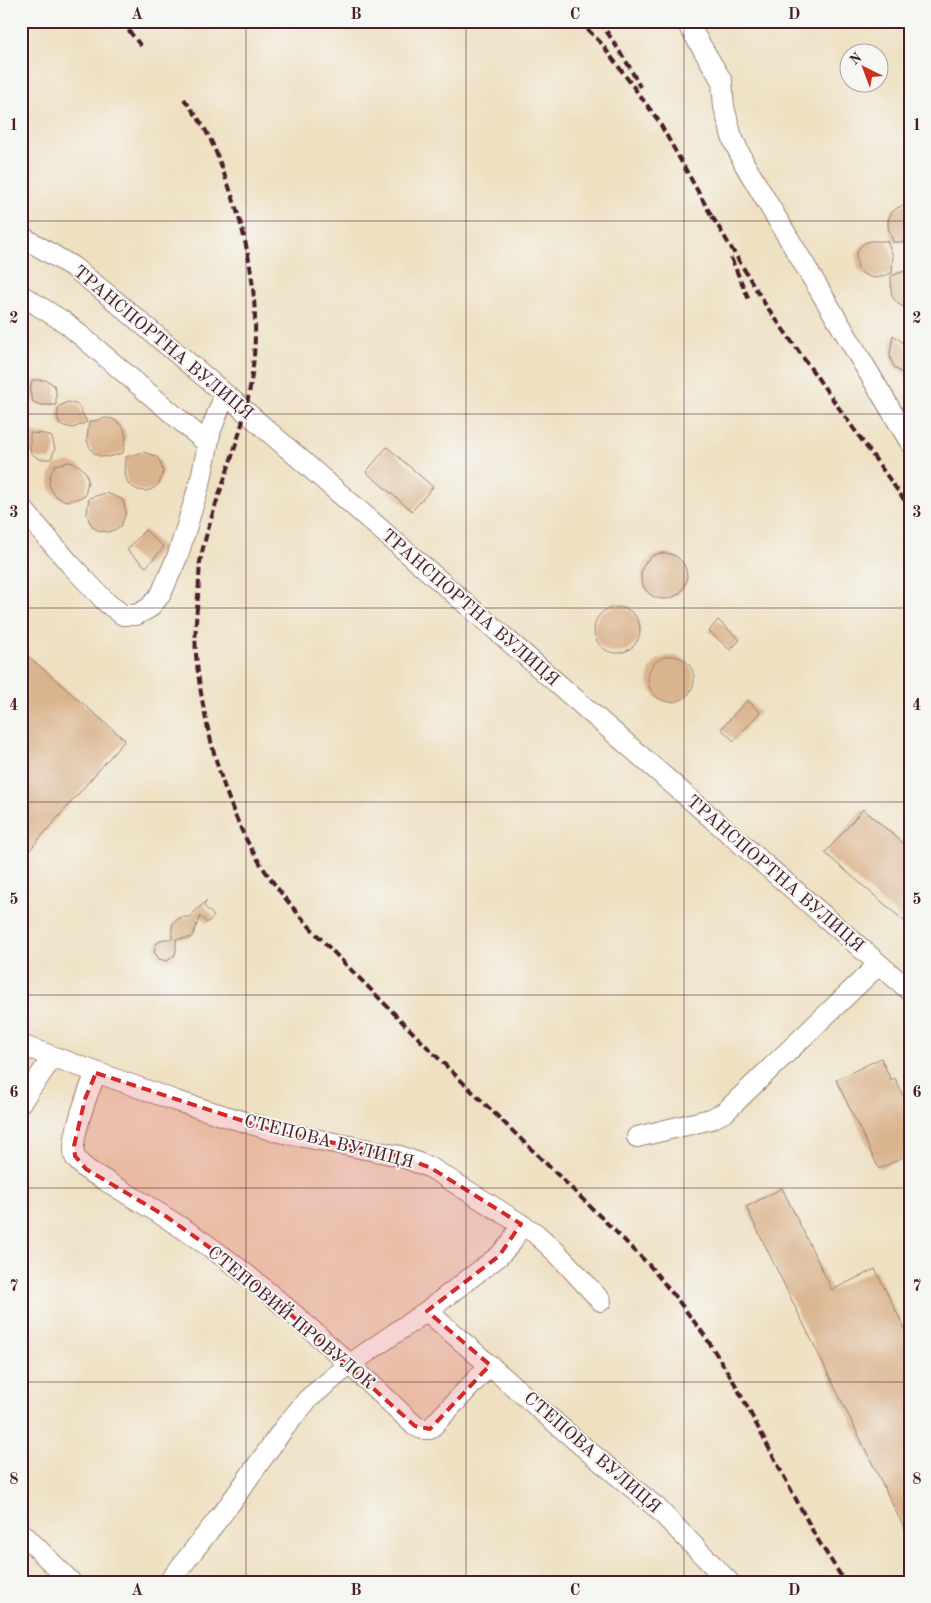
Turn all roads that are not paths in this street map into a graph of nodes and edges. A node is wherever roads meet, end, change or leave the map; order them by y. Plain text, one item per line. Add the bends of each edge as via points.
1 (686, 21) edge
2 (21, 236) edge
3 (21, 294) edge
4 (225, 394) junction
5 (910, 442) edge
6 (208, 444) junction
7 (21, 507) edge
8 (879, 964) junction
9 (910, 991) edge
10 (21, 1045) edge
11 (53, 1057) junction
12 (96, 1073) junction
13 (21, 1102) edge
14 (637, 1137) dead end
15 (521, 1224) junction
16 (601, 1300) dead end
17 (427, 1311) junction
18 (350, 1364) junction
19 (490, 1365) junction
20 (21, 1532) edge
21 (71, 1582) edge
22 (169, 1582) edge
23 (729, 1582) edge

1 - 5 street via 722,81 724,107 732,137 745,165
2 - 4 street, ТРАНСПОРТНА ВУЛИЦЯ via 108,294
3 - 6 street via 66,323
4 - 6 street
4 - 8 street, ТРАНСПОРТНА ВУЛИЦЯ
6 - 7 street via 178,555 161,594 149,608 136,615 123,615 107,603
8 - 9 street, ТРАНСПОРТНА ВУЛИЦЯ
8 - 14 street via 725,1112 711,1119
10 - 11 street, СТЕПОВА ВУЛИЦЯ
11 - 12 street, СТЕПОВА ВУЛИЦЯ
11 - 13 street
12 - 15 street, СТЕПОВА ВУЛИЦЯ via 274,1131 400,1156 431,1168
12 - 18 street, СТЕПОВИЙ ПРОВУЛОК via 85,1099 74,1146 79,1162 167,1217 241,1270
15 - 16 street, СТЕПОВА ВУЛИЦЯ via 557,1253
15 - 17 street via 511,1243 499,1256
17 - 18 street
17 - 19 street, СТЕПОВА ВУЛИЦЯ
18 - 19 street, СТЕПОВИЙ ПРОВУЛОК via 422,1429 430,1429
18 - 22 street via 308,1399
19 - 23 street, СТЕПОВА ВУЛИЦЯ via 657,1508
20 - 21 street

